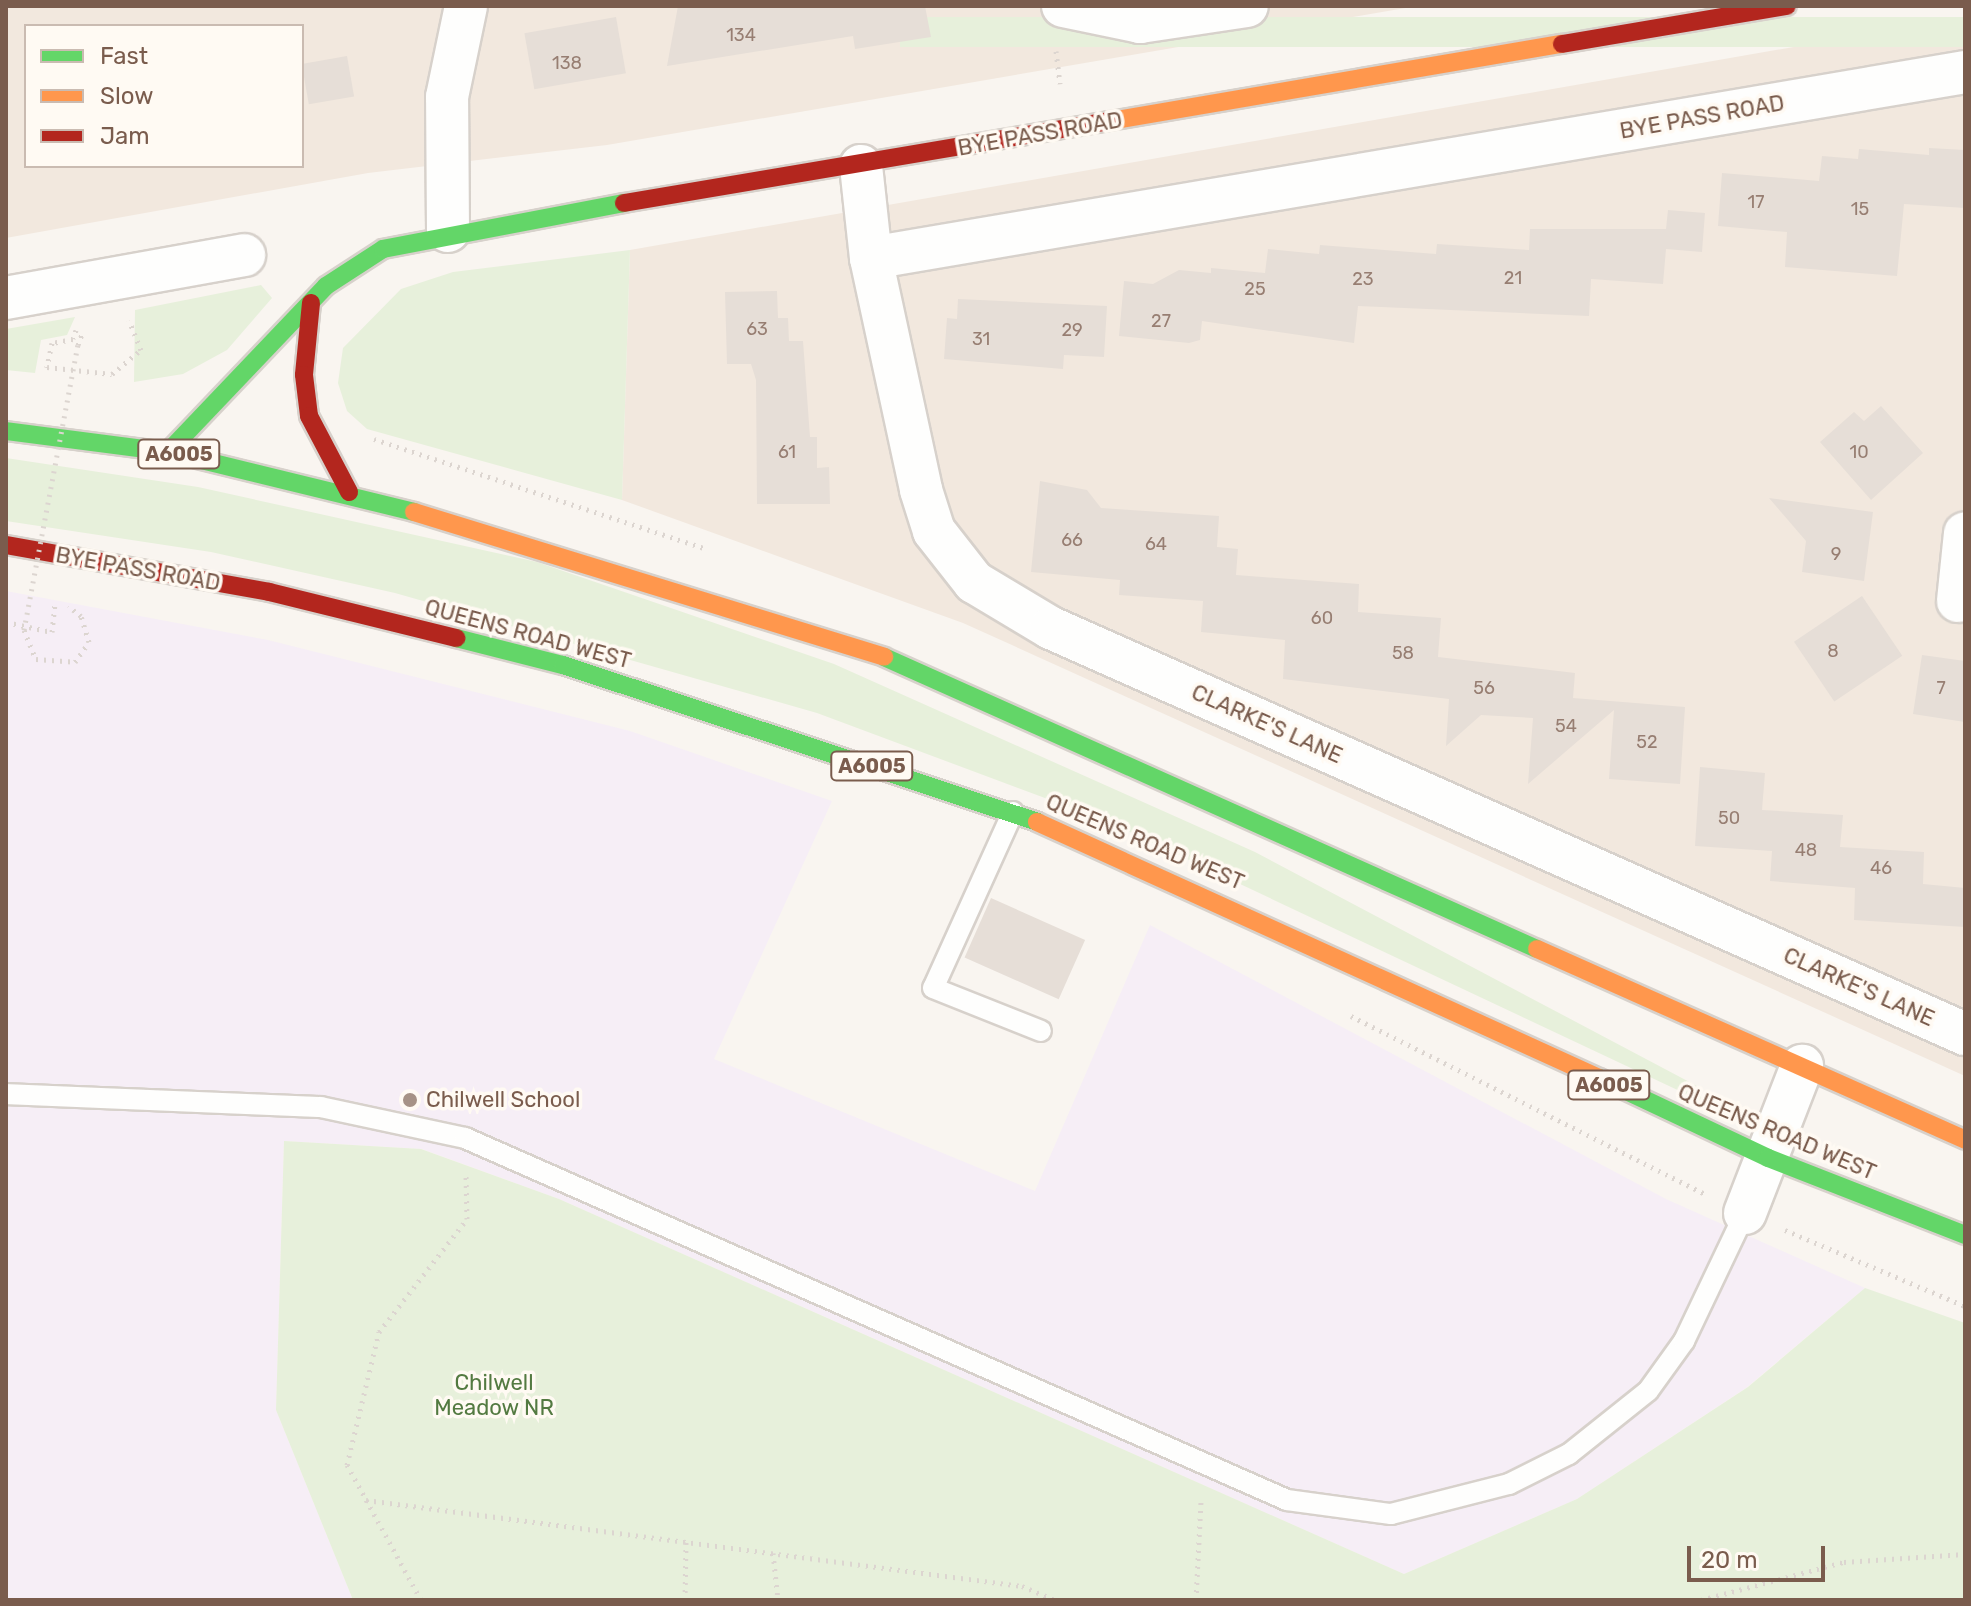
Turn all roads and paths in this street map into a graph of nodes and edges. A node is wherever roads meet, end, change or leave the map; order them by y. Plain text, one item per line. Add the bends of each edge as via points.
1 (466, 6) edge
2 (1247, 6) edge
3 (1787, 6) edge
4 (1059, 21) edge
5 (1965, 72) edge
6 (1066, 129) junction
7 (861, 166) junction
8 (448, 231) junction
9 (244, 255) dead end
10 (871, 258) junction
11 (6, 298) edge
12 (311, 303) junction
13 (114, 316) dead end
14 (91, 325) dead end
15 (64, 368) dead end
16 (6, 431) edge
17 (168, 452) junction
18 (349, 492) junction
19 (6, 545) edge
20 (1964, 546) edge
21 (22, 582) dead end
22 (37, 585) dead end
23 (269, 592) joint
24 (18, 596) dead end
25 (1958, 601) dead end
26 (55, 602) junction
27 (6, 622) edge
28 (1013, 812) junction
29 (1346, 1013) dead end
30 (1041, 1031) dead end
31 (1965, 1034) edge
32 (1802, 1066) junction
33 (6, 1094) edge
34 (465, 1138) junction
35 (1965, 1140) edge
36 (1768, 1158) junction
37 (1745, 1213) junction
38 (1965, 1235) edge
39 (1965, 1306) edge
40 (1212, 1464) junction
41 (366, 1500) junction
42 (686, 1542) junction
43 (773, 1553) junction
44 (1965, 1554) edge
45 (421, 1600) edge
46 (685, 1600) edge
47 (778, 1600) edge
48 (1055, 1600) edge
49 (1196, 1600) edge
50 (1701, 1600) edge

1 - 8 street via 447,97
2 - 4 street via 1140,22
3 - 6 main road, BYE PASS ROAD
4 - 6 path
5 - 10 street, BYE PASS ROAD
6 - 7 main road, BYE PASS ROAD
7 - 8 main road, BYE PASS ROAD
7 - 10 street, CLARKE'S LANE
8 - 12 main road, BYE PASS ROAD via 383,249
9 - 11 street
10 - 31 street, CLARKE'S LANE via 934,531 953,560 1005,605
12 - 17 main road, BYE PASS ROAD
12 - 18 main road via 304,375 309,416
13 - 15 path via 138,331 133,364 112,374
14 - 26 path, bridge via 78,345 24,630 36,659 60,666 75,662 89,642 81,616
16 - 17 main road, A6005
17 - 18 main road, A6005
18 - 32 main road, A6005 via 864,648
19 - 23 main road, BYE PASS ROAD / A6005
20 - 25 street
21 - 22 path
23 - 28 main road, QUEENS ROAD WEST / A6005 via 563,665
24 - 26 path
26 - 27 path via 52,632
28 - 30 lane via 933,988
28 - 36 main road, QUEENS ROAD WEST / A6005 via 1234,906
29 - 37 path
32 - 35 main road, A6005
32 - 36 street
33 - 34 lane via 321,1107
34 - 40 lane
34 - 41 path via 467,1219 379,1332 347,1465
36 - 37 street
36 - 38 main road, QUEENS ROAD WEST / A6005
37 - 39 path
37 - 40 lane via 1684,1341 1648,1391 1569,1454 1509,1484 1391,1514 1287,1500
40 - 49 path via 1198,1513
41 - 42 path
41 - 45 path
42 - 43 path
42 - 46 path
43 - 47 path
43 - 48 path via 1022,1586
44 - 50 path via 1844,1562

